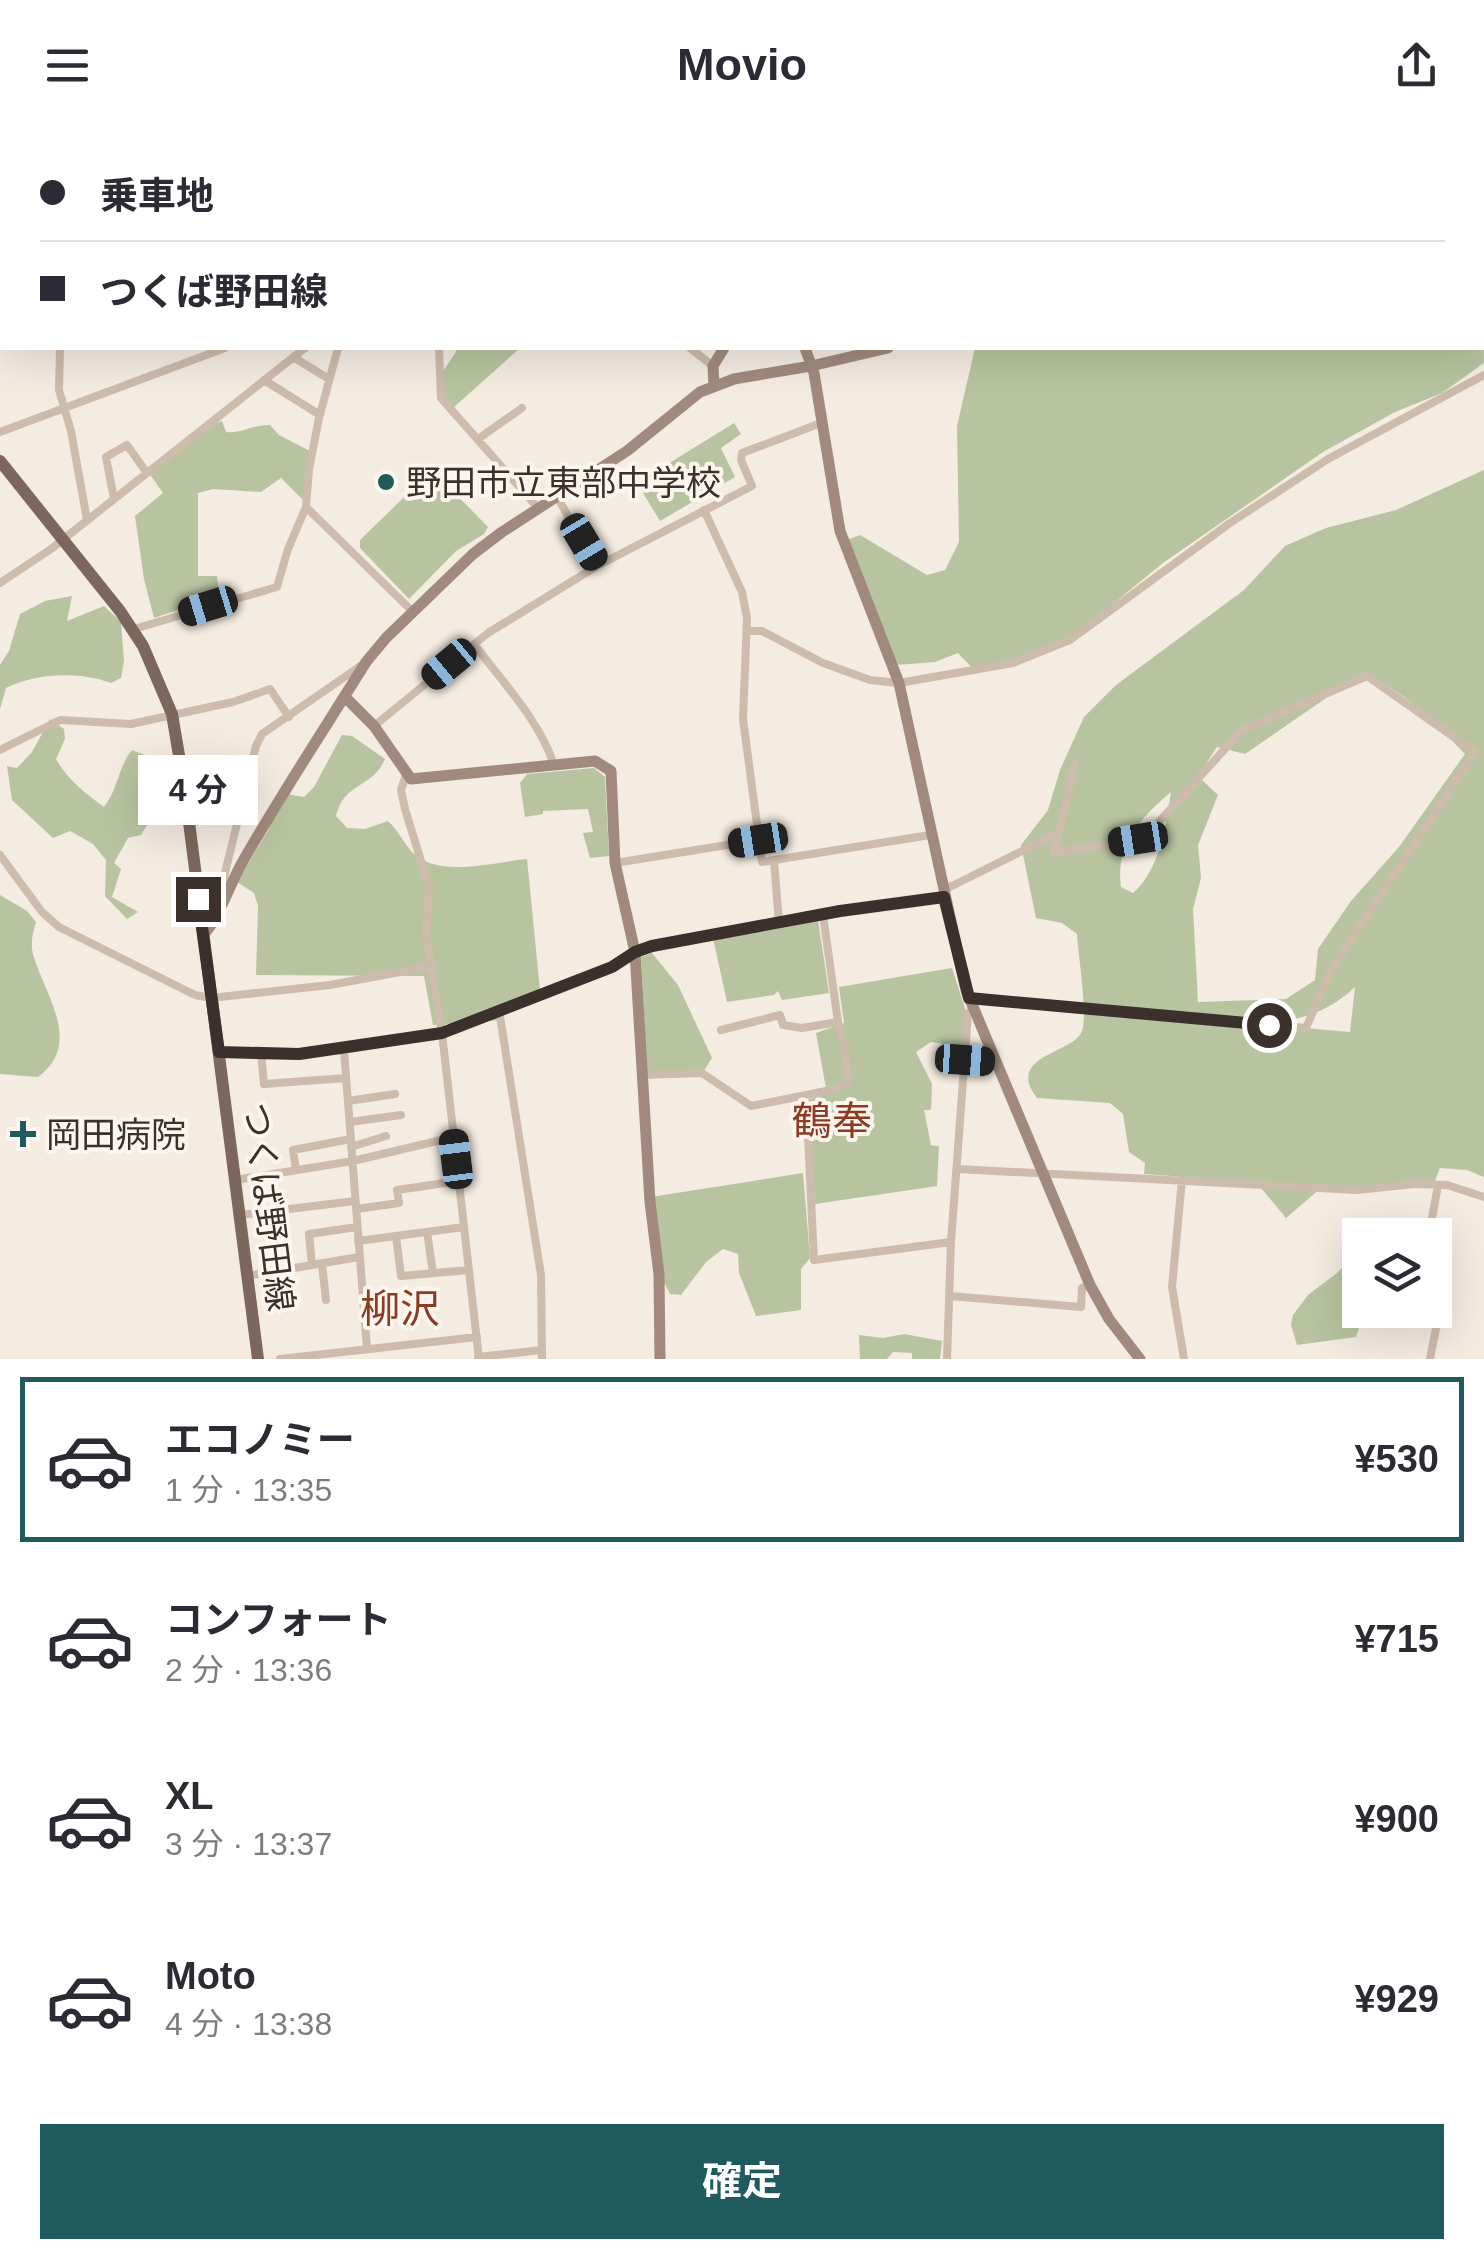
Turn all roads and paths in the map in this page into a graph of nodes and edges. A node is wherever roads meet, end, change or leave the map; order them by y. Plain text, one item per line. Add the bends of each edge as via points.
1 (60, 350) edge
2 (220, 350) edge
3 (302, 350) edge
4 (337, 350) edge
5 (438, 350) edge
6 (692, 350) edge
7 (723, 350) edge
8 (807, 350) edge
9 (879, 350) edge
10 (293, 357) junction
11 (712, 366) junction
12 (811, 366) junction
13 (1484, 374) edge
14 (329, 378) junction
15 (264, 380) junction
16 (714, 386) junction
17 (65, 408) junction
18 (522, 408) dead end
19 (320, 415) junction
20 (822, 423) junction
21 (0, 432) edge
22 (478, 438) junction
23 (0, 460) edge
24 (147, 473) junction
25 (556, 495) junction
26 (114, 499) junction
27 (306, 506) junction
28 (538, 508) junction
29 (704, 510) junction
30 (87, 520) junction
31 (63, 539) junction
32 (598, 566) junction
33 (0, 582) edge
34 (413, 612) junction
35 (134, 629) junction
36 (748, 631) junction
37 (474, 644) junction
38 (366, 662) junction
39 (898, 684) junction
40 (344, 697) junction
41 (172, 714) junction
42 (289, 717) junction
43 (374, 726) junction
44 (0, 750) edge
45 (1075, 764) dead end
46 (554, 765) junction
47 (406, 775) junction
48 (1056, 834) junction
49 (930, 835) junction
50 (758, 840) junction
51 (0, 855) edge
52 (774, 860) junction
53 (615, 863) junction
54 (228, 886) junction
55 (944, 894) junction
56 (823, 915) junction
57 (779, 923) junction
58 (203, 935) junction
59 (635, 952) junction
60 (432, 966) junction
61 (212, 998) junction
62 (971, 1004) junction
63 (499, 1010) junction
64 (838, 1022) junction
65 (721, 1030) dead end
66 (442, 1033) junction
67 (344, 1050) junction
68 (219, 1052) junction
69 (262, 1053) junction
70 (965, 1060) junction
71 (995, 1060) junction
72 (643, 1075) junction
73 (346, 1078) junction
74 (396, 1094) dead end
75 (806, 1095) junction
76 (348, 1101) junction
77 (401, 1115) dead end
78 (350, 1122) junction
79 (386, 1136) dead end
80 (454, 1137) junction
81 (351, 1143) junction
82 (352, 1161) junction
83 (958, 1169) junction
84 (296, 1170) junction
85 (1046, 1172) junction
86 (1182, 1179) junction
87 (236, 1180) junction
88 (459, 1181) junction
89 (1438, 1185) junction
90 (1484, 1197) edge
91 (356, 1205) junction
92 (240, 1214) junction
93 (1432, 1218) edge
94 (357, 1226) junction
95 (464, 1227) junction
96 (427, 1232) junction
97 (396, 1236) junction
98 (358, 1241) junction
99 (952, 1242) junction
100 (359, 1257) junction
101 (322, 1264) junction
102 (312, 1266) junction
103 (469, 1270) junction
104 (433, 1273) junction
105 (248, 1276) junction
106 (1090, 1285) junction
107 (950, 1296) junction
108 (326, 1300) dead end
109 (1436, 1328) edge
110 (477, 1337) junction
111 (401, 1345) junction
112 (367, 1349) junction
113 (541, 1355) edge
114 (479, 1358) edge
115 (258, 1359) edge
116 (280, 1359) edge
117 (403, 1359) edge
118 (660, 1359) edge
119 (947, 1359) edge
120 (1140, 1359) edge
121 (1184, 1359) edge
122 (1430, 1359) edge

1 - 17 street
2 - 17 street
3 - 10 street
4 - 14 street
5 - 22 street via 441,398
6 - 11 street
7 - 11 street
8 - 12 street
9 - 12 street
10 - 14 street
10 - 15 street
11 - 16 street
12 - 16 street
12 - 20 street
13 - 39 street via 1328,458 1070,640 1013,663
14 - 19 street
15 - 19 street
15 - 24 street
16 - 25 street
17 - 21 street
17 - 30 street
18 - 22 street
19 - 27 street
20 - 29 street via 742,453 752,486
20 - 39 street via 844,546
22 - 28 street
23 - 31 main road, つくば野田線
24 - 26 street
24 - 26 street via 126,445 106,457
25 - 28 street
25 - 32 street
26 - 30 street
27 - 34 street
27 - 35 street via 277,587
28 - 34 street via 474,554
29 - 32 street
29 - 36 street via 742,592
30 - 31 street
31 - 33 street
31 - 35 main road, つくば野田線
32 - 37 street
34 - 38 street
35 - 41 main road, つくば野田線
36 - 39 street via 762,631 848,674
36 - 50 street via 743,719
37 - 43 street
37 - 46 street
38 - 40 street
38 - 42 street
39 - 49 street
40 - 43 street
40 - 54 street
41 - 42 street via 270,689
41 - 44 street via 130,724 60,720
41 - 58 main road, つくば野田線
42 - 54 street via 262,734 256,746 224,877
43 - 47 street
45 - 48 street
46 - 47 street via 419,780
46 - 53 street via 595,762 611,771
47 - 60 street via 405,809 429,886 424,920
48 - 55 street
48 - 62 street via 1054,852 1138,839 1242,730 1367,676 1476,752 1330,972 1306,1028
49 - 52 street
49 - 55 street
50 - 52 street via 762,862
50 - 53 street
51 - 61 street via 58,927
52 - 57 street
53 - 59 street
54 - 58 street
55 - 56 street
55 - 62 street
56 - 57 street
56 - 64 street
57 - 59 street
58 - 61 main road, つくば野田線
59 - 63 street
59 - 72 street
60 - 61 street
60 - 66 street
61 - 68 main road, つくば野田線
62 - 70 street
62 - 71 street
63 - 66 street
63 - 113 street via 541,1275
64 - 65 street via 802,1028 784,1025 780,1015
64 - 75 street via 848,1082
66 - 67 street
66 - 80 street
67 - 69 street
67 - 73 street
68 - 69 street
68 - 87 main road, つくば野田線
69 - 73 street via 264,1084
70 - 71 street
70 - 83 street
71 - 85 street
72 - 75 street via 702,1073 751,1106
72 - 118 street
73 - 76 street
74 - 76 street
75 - 99 street via 814,1260
76 - 78 street
77 - 78 street
78 - 81 street
79 - 81 street
80 - 82 street
80 - 88 street
81 - 82 street
81 - 84 street via 294,1150
82 - 84 street
82 - 91 street
83 - 85 street
83 - 99 street
84 - 87 street
85 - 86 street
85 - 106 street
86 - 89 street via 1357,1190
86 - 121 street via 1172,1287
87 - 92 main road, つくば野田線
88 - 91 street via 397,1190 398,1203
88 - 95 street
89 - 90 street
89 - 93 street
91 - 92 street
91 - 94 street
92 - 105 main road, つくば野田線
94 - 98 street
94 - 102 street via 309,1234
95 - 96 street
95 - 103 street
96 - 97 street
96 - 104 street
97 - 98 street
97 - 104 street via 401,1276
98 - 100 street
99 - 107 street
100 - 101 street
100 - 112 street
101 - 102 street
101 - 108 street
102 - 105 street
103 - 104 street
103 - 110 street
105 - 115 main road, つくば野田線
106 - 107 street via 1082,1288 1081,1306
106 - 120 street
107 - 119 street
109 - 122 street
110 - 111 street
110 - 114 street
111 - 112 street
111 - 117 street
112 - 116 street
113 - 114 street

